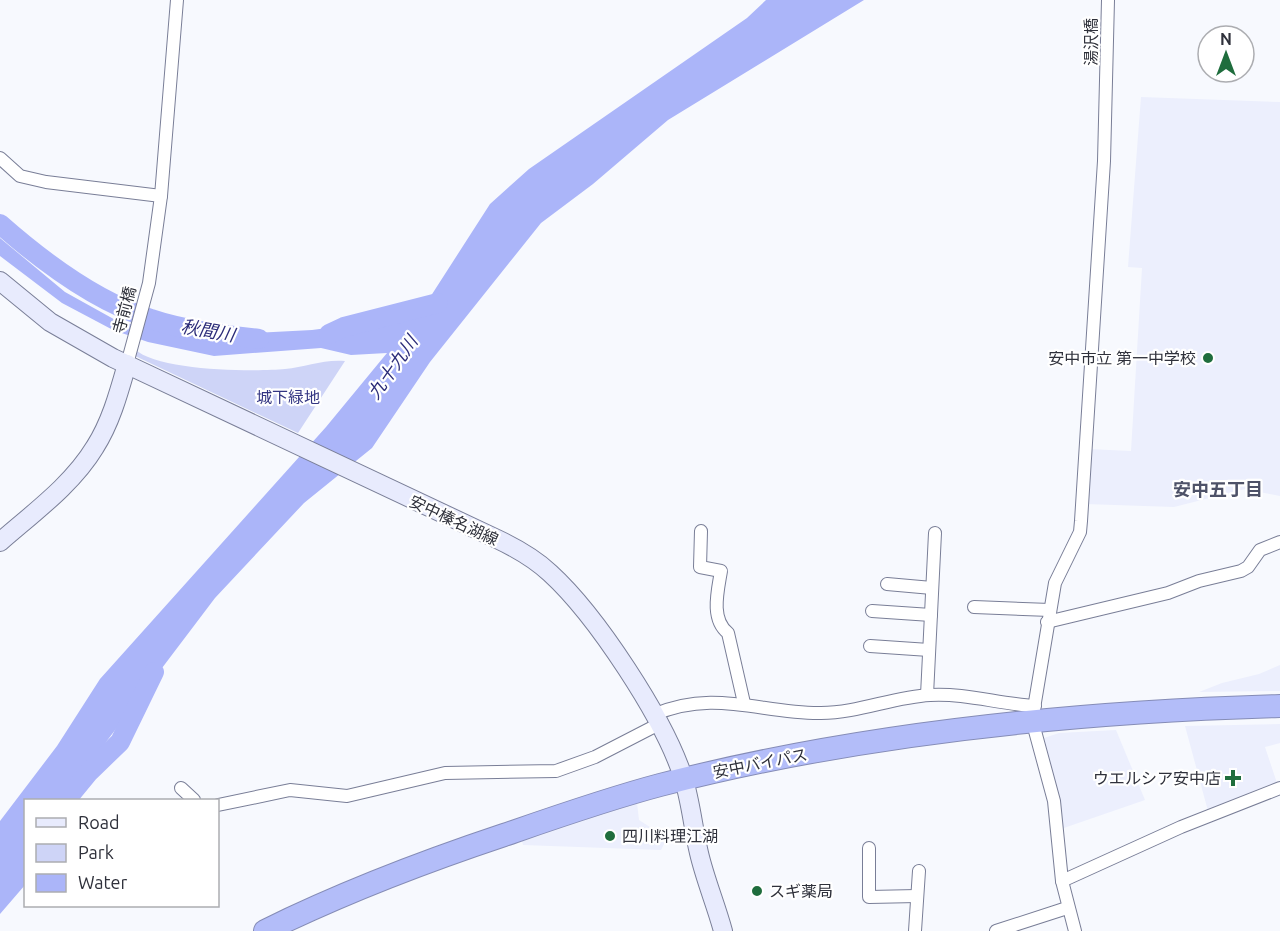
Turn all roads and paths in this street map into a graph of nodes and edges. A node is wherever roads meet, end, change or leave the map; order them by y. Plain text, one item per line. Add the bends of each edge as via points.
1 (177, 0) edge
2 (1108, 0) edge
3 (0, 158) edge
4 (161, 196) junction
5 (0, 281) edge
6 (127, 364) junction
7 (701, 531) dead end
8 (935, 533) dead end
9 (0, 542) edge
10 (1280, 542) edge
11 (887, 584) dead end
12 (932, 588) junction
13 (974, 607) dead end
14 (872, 611) dead end
15 (931, 615) junction
16 (1049, 616) junction
17 (870, 646) dead end
18 (929, 650) junction
19 (927, 695) junction
20 (744, 703) junction
21 (1280, 706) edge
22 (1033, 713) junction
23 (656, 719) junction
24 (684, 779) junction
25 (180, 788) dead end
26 (1280, 788) edge
27 (192, 799) edge
28 (219, 806) edge
29 (869, 848) dead end
30 (919, 871) dead end
31 (1062, 881) junction
32 (917, 896) junction
33 (1067, 908) junction
34 (265, 931) edge
35 (723, 931) edge
36 (915, 931) edge
37 (996, 931) edge
38 (1075, 931) edge

1 - 4 street, 寺前橋
2 - 16 street, 湯沢橋 via 1108,84 1080,532 1055,583
3 - 4 street via 20,176
4 - 6 street, 寺前橋 via 148,283
5 - 6 main road, 安中榛名湖線 via 50,322
6 - 9 main road via 109,421 96,446 59,490
6 - 23 main road, 安中榛名湖線 via 517,549 548,571 583,609
7 - 20 street via 700,567 721,571 716,604 723,629 728,633
8 - 12 street
10 - 16 street via 1266,546 1241,571 1168,593
11 - 12 street
12 - 15 street
13 - 16 street
14 - 15 street
15 - 18 street
16 - 22 street, 湯沢橋
17 - 18 street
18 - 19 street
19 - 20 street via 823,713
19 - 22 street via 960,694
20 - 23 street via 679,706
21 - 22 highway, 安中バイパス
22 - 24 highway, 安中バイパス
22 - 31 street via 1054,801
23 - 24 main road, 安中榛名湖線
23 - 28 street via 595,757 556,771 445,773 347,796 290,790
24 - 34 highway, 安中バイパス via 441,856
24 - 35 main road, 安中榛名湖線 via 698,853
25 - 27 street
26 - 31 street
29 - 32 street via 869,897
30 - 32 street
31 - 33 street
32 - 36 street
33 - 37 street
33 - 38 street

